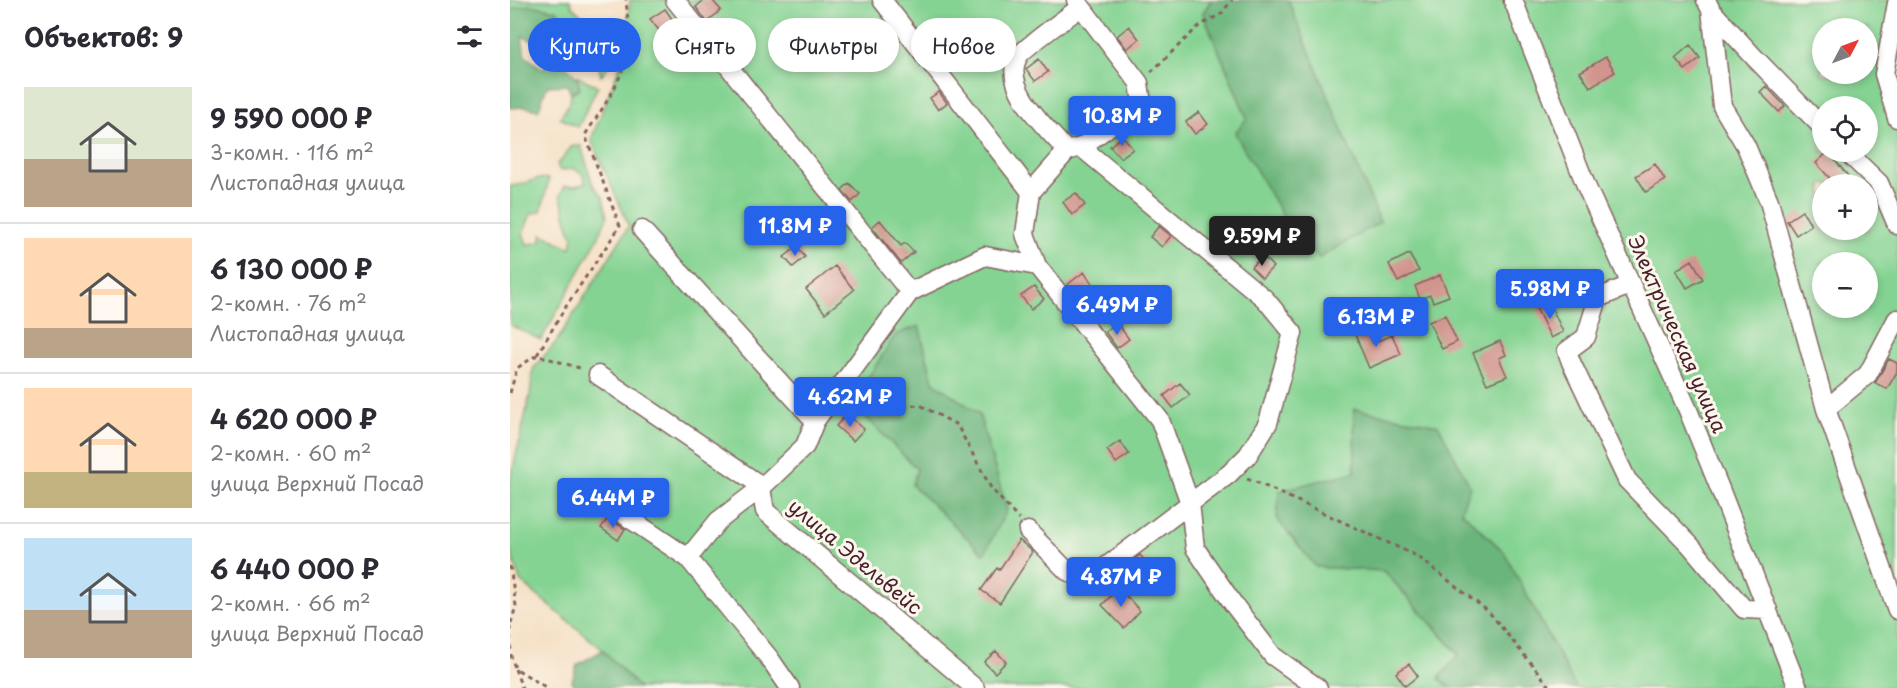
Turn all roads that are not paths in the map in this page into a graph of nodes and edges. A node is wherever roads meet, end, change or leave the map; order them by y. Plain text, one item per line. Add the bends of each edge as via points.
1 (675, 0) edge
2 (882, 0) edge
3 (1514, 0) edge
4 (1078, 3) edge
5 (1897, 3) edge
6 (1709, 5) edge
7 (1812, 117) edge
8 (1897, 118) edge
9 (1074, 149) junction
10 (1857, 162) edge
11 (1031, 192) junction
12 (1897, 225) edge
13 (642, 230) dead end
14 (1037, 266) junction
15 (1630, 285) junction
16 (910, 292) junction
17 (1897, 319) edge
18 (598, 375) road end
19 (1826, 409) junction
20 (815, 422) junction
21 (761, 488) junction
22 (589, 491) dead end
23 (1190, 503) junction
24 (1028, 531) road end
25 (688, 558) junction
26 (1768, 610) junction
27 (1897, 610) edge
28 (790, 688) edge
29 (975, 688) edge
30 (1318, 688) edge
31 (1798, 688) edge

1 - 16 street
2 - 11 street
3 - 15 street, Электрическая улица via 1587,188
4 - 9 street via 1018,56 1013,77 1025,104
4 - 9 street via 1139,83 1142,103
5 - 8 street via 1884,74
6 - 7 street
6 - 19 street via 1722,106 1746,146 1769,201
9 - 11 street
9 - 23 street via 1265,299 1293,333 1268,423 1248,455
10 - 12 street via 1879,183
11 - 14 street via 1025,234
13 - 20 street
14 - 16 street via 985,256
14 - 23 street via 1160,420
15 - 26 street, Электрическая улица via 1692,420
15 - 26 street via 1598,298 1586,337 1567,351 1571,362 1627,480 1744,609
16 - 20 street
17 - 19 street via 1868,374
18 - 21 street
19 - 27 street
20 - 21 street via 805,446
21 - 25 street via 718,521
21 - 29 street, улица Эдельвейс via 765,511
22 - 25 street
23 - 24 street via 1099,572 1077,575 1066,571
23 - 30 street via 1196,548 1228,595 1274,656
25 - 28 street
26 - 31 street, Электрическая улица

